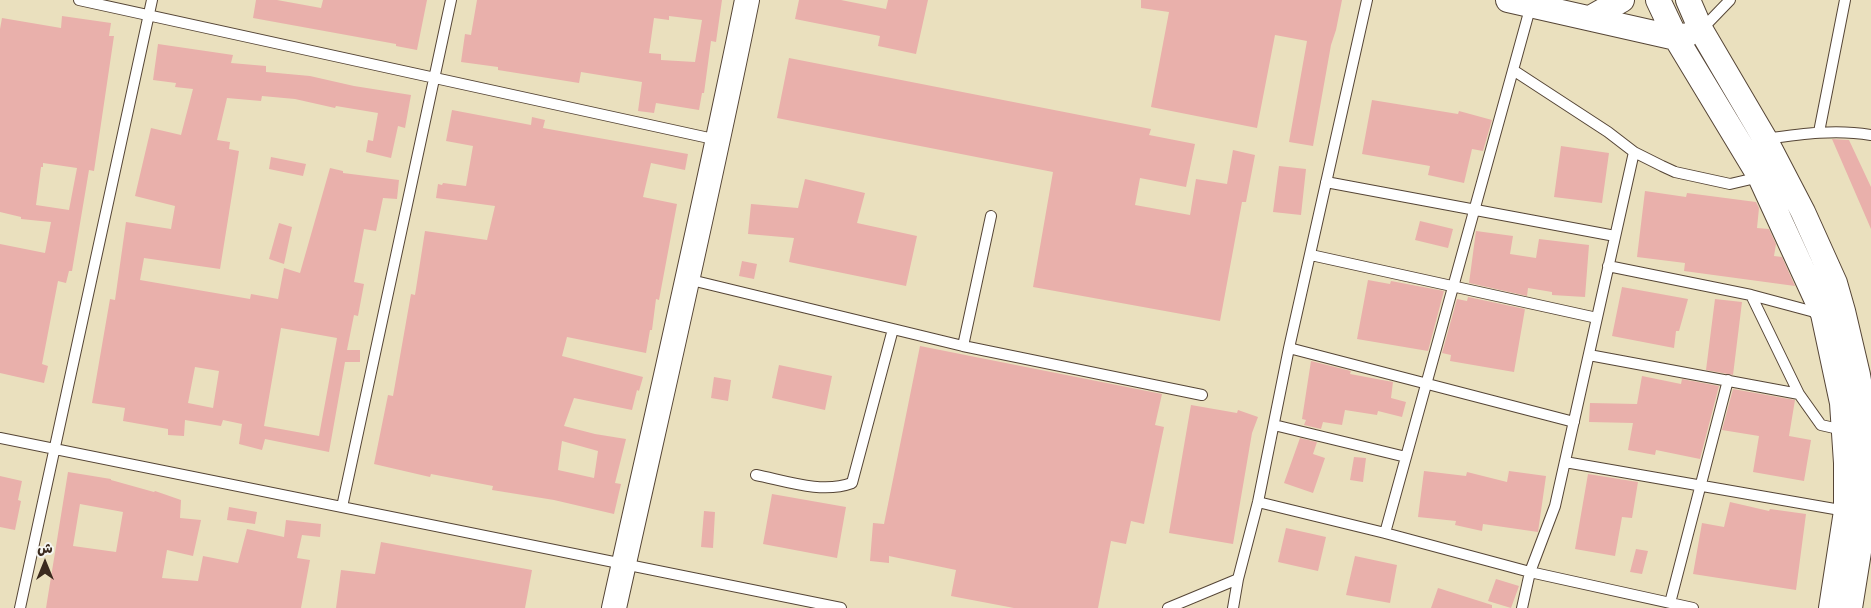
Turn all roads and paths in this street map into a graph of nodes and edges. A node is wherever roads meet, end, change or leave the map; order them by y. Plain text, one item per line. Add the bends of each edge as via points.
1 (79, 0) edge
2 (152, 0) edge
3 (451, 0) edge
4 (747, 0) edge
5 (1366, 0) edge
6 (1508, 0) edge
7 (1622, 0) edge
8 (1658, 0) edge
9 (1688, 0) edge
10 (1730, 0) edge
11 (1845, 0) edge
12 (1531, 5) junction
13 (149, 15) junction
14 (1590, 18) junction
15 (1701, 30) junction
16 (1676, 38) junction
17 (1513, 70) junction
18 (434, 78) junction
19 (1819, 132) junction
20 (1871, 136) edge
21 (1765, 139) junction
22 (718, 140) junction
23 (1634, 152) junction
24 (1760, 177) junction
25 (1326, 182) junction
26 (1474, 210) junction
27 (991, 216) dead end
28 (1615, 236) junction
29 (1311, 255) junction
30 (1608, 266) junction
31 (686, 279) junction
32 (1453, 286) junction
33 (1751, 295) junction
34 (1823, 314) junction
35 (1597, 318) junction
36 (894, 329) junction
37 (963, 346) junction
38 (1290, 348) junction
39 (1589, 355) junction
40 (1728, 380) junction
41 (1426, 384) junction
42 (1800, 394) junction
43 (1202, 395) dead end
44 (1574, 422) junction
45 (1274, 425) junction
46 (1861, 431) edge
47 (0, 438) edge
48 (54, 449) junction
49 (1406, 457) junction
50 (1565, 462) junction
51 (756, 475) dead end
52 (1701, 485) junction
53 (1258, 502) junction
54 (342, 507) junction
55 (1846, 511) junction
56 (1384, 533) junction
57 (1866, 538) edge
58 (624, 564) junction
59 (1530, 572) junction
60 (1238, 579) junction
61 (1842, 599) edge
62 (1670, 603) junction
63 (20, 608) edge
64 (614, 608) edge
65 (841, 608) edge
66 (1168, 608) edge
67 (1233, 608) edge
68 (1522, 608) edge
69 (1693, 608) edge

1 - 13 lane
2 - 13 lane
3 - 18 lane
4 - 22 street
5 - 25 lane
6 - 12 street
7 - 14 street
8 - 16 street
9 - 15 street
10 - 15 lane
11 - 19 lane
12 - 14 street
12 - 17 lane
13 - 18 lane
13 - 48 lane
14 - 16 street
15 - 16 street
15 - 21 street
16 - 24 street
17 - 23 lane
17 - 26 lane
18 - 22 lane
18 - 54 lane
19 - 20 lane
19 - 21 lane
21 - 46 street via 1835,283 1858,375
22 - 31 street
23 - 24 lane via 1675,172 1730,184
23 - 28 lane
24 - 34 street
25 - 26 lane
25 - 29 lane
26 - 28 lane
26 - 32 lane
27 - 37 lane
28 - 30 lane
29 - 32 lane
29 - 38 lane
30 - 33 lane
30 - 35 lane
31 - 36 lane
31 - 58 street
32 - 35 lane
32 - 41 lane
33 - 34 lane
33 - 42 lane
34 - 46 street via 1842,403
35 - 39 lane
36 - 37 lane
36 - 51 lane via 852,483 822,488
37 - 43 lane
38 - 41 lane
38 - 45 lane
39 - 40 lane
39 - 44 lane
40 - 42 lane
40 - 52 lane
41 - 44 lane
41 - 49 lane
42 - 46 lane via 1821,425
44 - 50 lane
45 - 49 lane
45 - 53 lane
46 - 55 street
46 - 57 street via 1869,473
47 - 48 lane
48 - 54 lane
48 - 63 lane
49 - 56 lane
50 - 52 lane
50 - 59 lane via 1555,506
52 - 55 lane
52 - 62 lane
53 - 56 lane
53 - 60 lane
54 - 58 lane
55 - 61 street
56 - 59 lane
57 - 61 street
58 - 64 street
58 - 65 lane
59 - 62 lane
59 - 68 lane
60 - 66 lane
60 - 67 lane
62 - 69 lane

